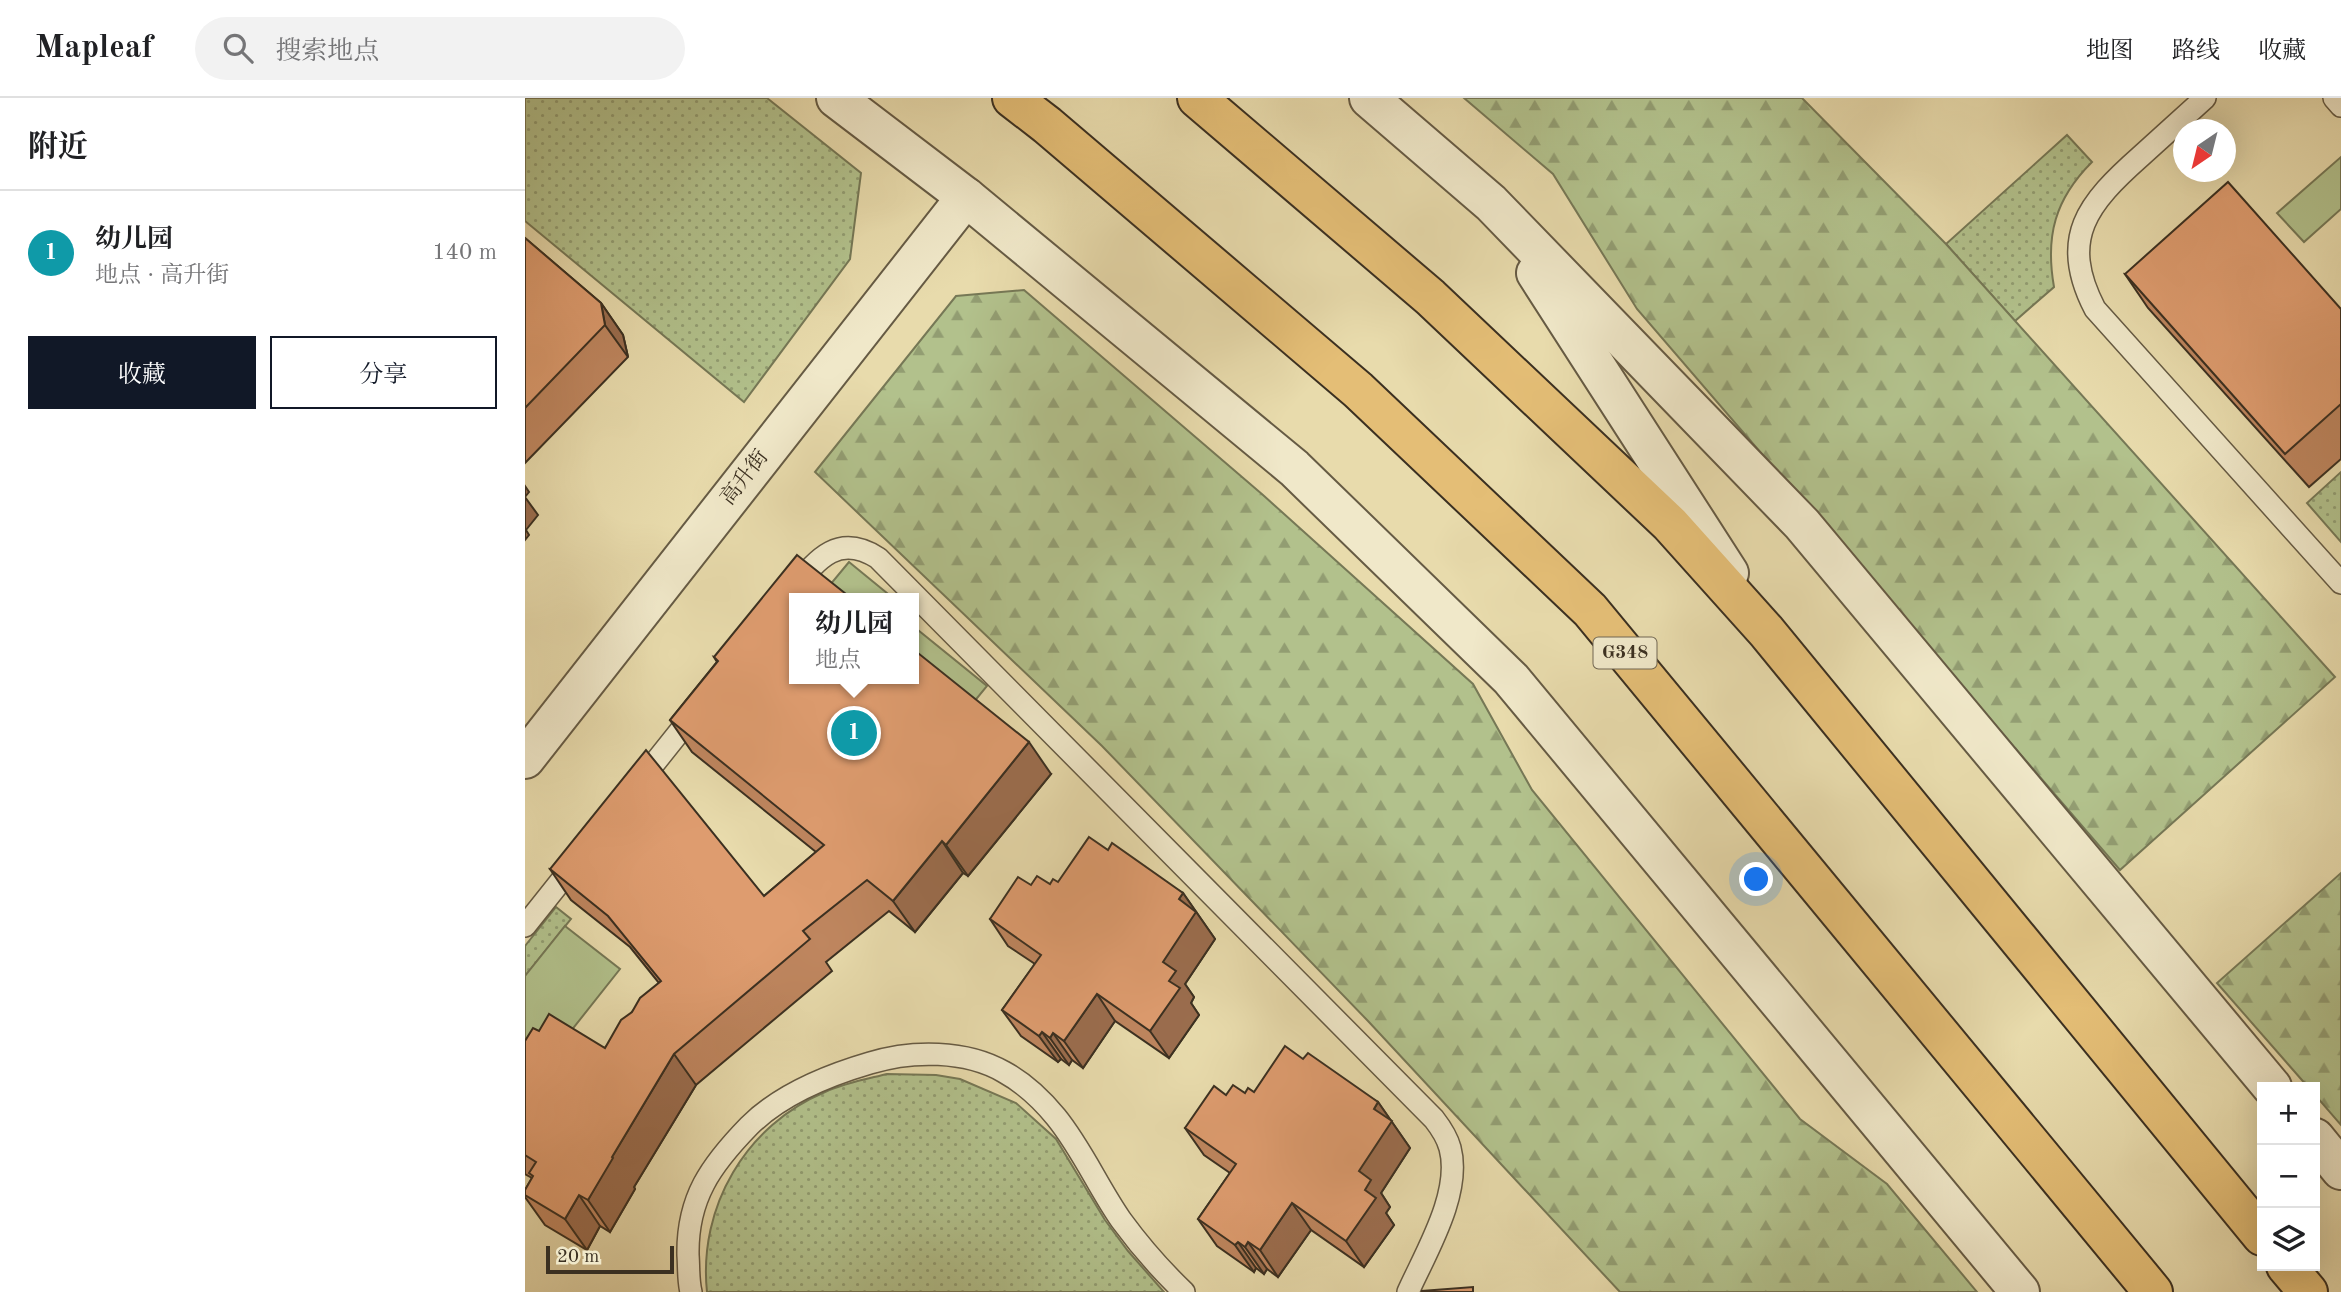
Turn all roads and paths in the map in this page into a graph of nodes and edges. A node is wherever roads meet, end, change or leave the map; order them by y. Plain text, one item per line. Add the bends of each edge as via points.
1 (836, 98) edge
2 (1012, 98) edge
3 (1197, 98) edge
4 (1369, 98) edge
5 (2205, 98) edge
6 (2334, 98) edge
7 (2341, 106) edge
8 (965, 197) junction
9 (1491, 203) junction
10 (2341, 583) edge
11 (791, 593) edge
12 (913, 593) edge
13 (789, 595) edge
14 (919, 599) edge
15 (780, 606) edge
16 (1766, 631) junction
17 (712, 691) edge
18 (525, 759) edge
19 (627, 798) edge
20 (585, 851) edge
21 (525, 926) edge
22 (2268, 1082) edge
23 (2320, 1144) edge
24 (2341, 1170) edge
25 (2257, 1230) edge
26 (2290, 1271) edge
27 (691, 1292) edge
28 (1184, 1292) edge
29 (1408, 1292) edge
30 (2020, 1292) edge
31 (2153, 1292) edge
32 (2308, 1292) edge

1 - 8 street
2 - 31 highway, G348 via 1358,390 1590,610
3 - 16 highway via 1430,298 1670,524
4 - 9 street
5 - 10 lane via 2108,185 2094,204 2080,242 2082,278 2095,309
6 - 7 lane
8 - 18 street, 高升街
8 - 30 street via 1294,468 1511,679
9 - 16 street
9 - 22 street via 1802,524
11 - 12 lane via 814,564 835,549 851,547 878,558
13 - 15 lane
14 - 29 lane via 1446,1135 1452,1182
16 - 25 highway
17 - 19 lane
20 - 21 lane
23 - 24 street
26 - 32 highway
27 - 28 lane via 688,1233 695,1201 710,1171 758,1117 849,1069 887,1057 930,1054 966,1058 1003,1072 1031,1092 1056,1118 1121,1219

